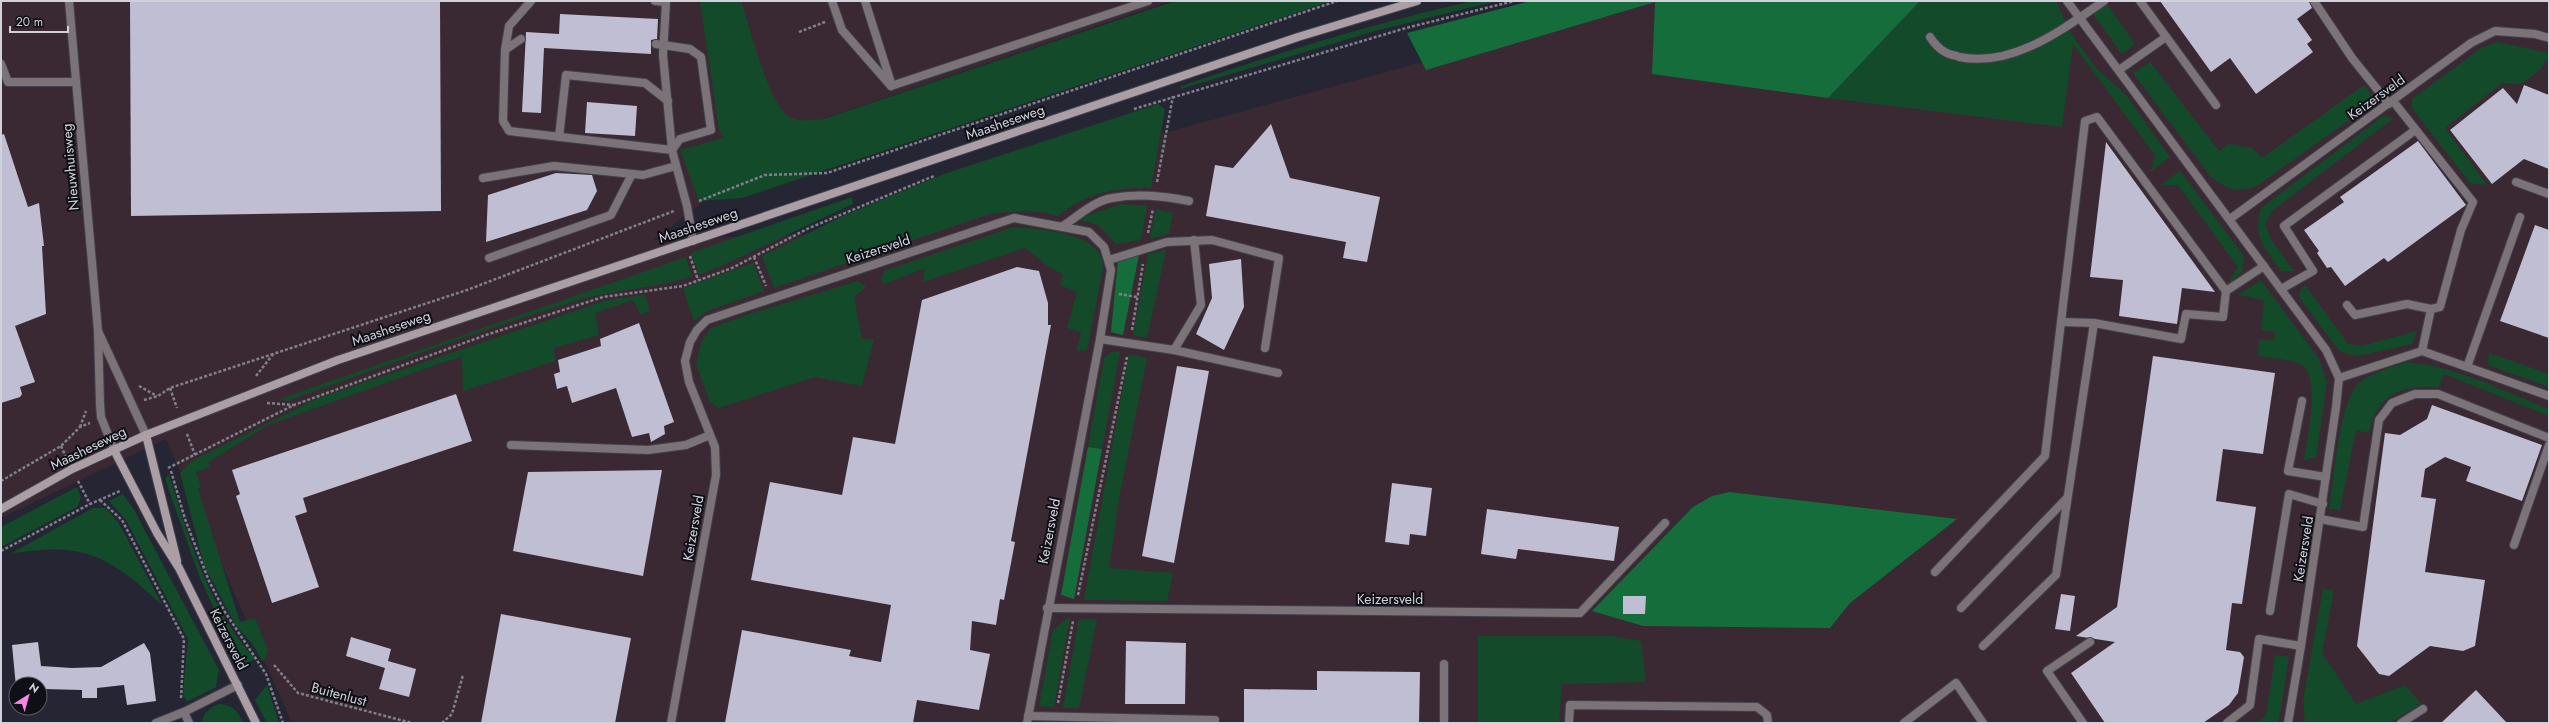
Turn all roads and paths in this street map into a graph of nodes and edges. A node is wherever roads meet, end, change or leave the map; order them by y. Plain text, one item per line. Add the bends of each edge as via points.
1 (69, 1) edge
2 (530, 1) edge
3 (655, 1) edge
4 (666, 1) edge
5 (832, 1) edge
6 (865, 1) edge
7 (1148, 1) edge
8 (1337, 1) edge
9 (1417, 1) edge
10 (1514, 1) edge
11 (2067, 1) edge
12 (2071, 1) edge
13 (2104, 1) edge
14 (2140, 1) edge
15 (2314, 1) edge
16 (2078, 14) junction
17 (2166, 37) junction
18 (1930, 38) dead end
19 (2549, 38) edge
20 (521, 39) dead end
21 (660, 45) junction
22 (505, 50) junction
23 (1, 64) edge
24 (2119, 70) junction
25 (76, 82) junction
26 (891, 86) junction
27 (1173, 96) junction
28 (668, 101) junction
29 (2391, 103) junction
30 (2216, 105) dead end
31 (1129, 110) dead end
32 (2414, 131) junction
33 (559, 137) junction
34 (672, 150) junction
35 (676, 166) junction
36 (632, 174) junction
37 (936, 175) dead end
38 (484, 178) dead end
39 (2516, 182) dead end
40 (2549, 194) edge
41 (1155, 195) junction
42 (1189, 201) dead end
43 (687, 206) junction
44 (2520, 217) dead end
45 (2230, 219) junction
46 (1063, 226) junction
47 (1194, 240) junction
48 (693, 241) junction
49 (1146, 247) junction
50 (754, 257) junction
51 (489, 258) dead end
52 (1109, 260) junction
53 (2264, 266) junction
54 (698, 280) junction
55 (2281, 289) junction
56 (2226, 291) junction
57 (772, 298) junction
58 (2347, 305) dead end
59 (2431, 309) junction
60 (2061, 322) junction
61 (2094, 323) junction
62 (98, 331) junction
63 (1100, 339) junction
64 (1130, 342) junction
65 (1265, 348) dead end
66 (1174, 350) junction
67 (2422, 351) junction
68 (274, 353) dead end
69 (2467, 367) junction
70 (1278, 373) dead end
71 (2339, 378) junction
72 (2549, 396) edge
73 (2302, 401) dead end
74 (294, 405) dead end
75 (146, 435) junction
76 (710, 435) junction
77 (2549, 438) edge
78 (511, 445) dead end
79 (2549, 445) edge
80 (114, 450) junction
81 (170, 468) dead end
82 (2326, 477) junction
83 (2067, 498) junction
84 (100, 500) dead end
85 (2323, 504) junction
86 (1, 509) edge
87 (2320, 519) junction
88 (1665, 523) dead end
89 (2514, 545) dead end
90 (179, 568) junction
91 (1935, 572) dead end
92 (1047, 608) junction
93 (1961, 608) dead end
94 (1076, 609) junction
95 (2270, 611) dead end
96 (2090, 642) dead end
97 (1983, 646) dead end
98 (2301, 646) junction
99 (1444, 664) dead end
100 (274, 665) dead end
101 (463, 675) dead end
102 (238, 685) junction
103 (2422, 709) dead end
104 (184, 712) junction
105 (1056, 718) junction
106 (1027, 720) edge
107 (1214, 720) dead end
108 (1096, 721) edge
109 (156, 723) edge
110 (189, 723) edge
111 (256, 723) edge
112 (283, 723) edge
113 (412, 723) edge
114 (442, 723) edge
115 (671, 723) edge
116 (1444, 723) edge
117 (1569, 723) edge
118 (1768, 723) edge
119 (1904, 723) edge
120 (1983, 723) edge
121 (2083, 723) edge
122 (2227, 723) edge
123 (2288, 723) edge
124 (2401, 723) edge

1 - 25 street, Nieuwhuisweg
2 - 22 street via 509,26
3 - 4 street
4 - 21 street
5 - 26 street via 842,30
6 - 26 street
7 - 26 street
8 - 43 path via 827,173 765,175
9 - 48 main road, Maasheseweg via 1298,37
10 - 27 path via 1406,28
11 - 16 street
12 - 16 street
13 - 16 street
14 - 17 street
15 - 29 street via 2352,58
16 - 18 street via 2064,30 2016,52 1987,58 1946,54
16 - 24 street
17 - 24 street
17 - 30 street
19 - 29 street, Keizersveld via 2535,34 2496,31 2472,43
20 - 22 street
21 - 28 street
21 - 34 street via 690,49 701,57 711,130 680,140
22 - 33 street via 503,122 509,131
23 - 25 street via 8,82
24 - 45 street
25 - 62 street, Nieuwhuisweg
27 - 31 path
27 - 41 path
28 - 33 street via 645,83 566,75
28 - 34 street
29 - 32 street
29 - 45 street, Keizersveld
32 - 55 street via 2284,226 2313,271
32 - 59 street via 2473,202 2462,230 2440,307
33 - 34 street
34 - 35 street
35 - 36 street via 643,175
35 - 43 street
36 - 38 street via 554,166
36 - 51 street via 611,215
37 - 50 path via 809,228
39 - 40 street
41 - 42 street
41 - 46 street via 1111,198 1088,209
41 - 49 path
43 - 48 street
43 - 68 path via 467,290
44 - 69 street
45 - 53 street
46 - 52 street, Keizersveld via 1089,232 1104,247
46 - 57 street, Keizersveld via 1014,218
47 - 49 street
47 - 65 street via 1212,240 1279,258
47 - 66 street via 1201,305
48 - 54 path via 689,251
48 - 75 main road, Maasheseweg via 338,360
49 - 52 street
49 - 64 path
50 - 54 path
50 - 57 path
52 - 63 street, Keizersveld via 1111,270
53 - 55 street
53 - 56 street
54 - 74 path via 683,286 603,297 486,335
55 - 71 street via 2326,350
56 - 60 street via 2097,116 2085,121
56 - 61 street via 2223,317 2186,314 2181,339
57 - 76 street, Keizersveld via 707,320 690,342 686,352 686,372
58 - 59 street via 2354,315 2407,304
59 - 67 street
60 - 61 street
60 - 91 street via 2045,456
61 - 83 street
62 - 75 street, Nieuwhuisweg
62 - 80 street, Nieuwhuisweg via 101,417
63 - 64 street
63 - 92 street, Keizersveld
64 - 66 street
64 - 94 path
66 - 70 street
67 - 69 street
67 - 71 street
69 - 72 street
71 - 82 street, Keizersveld
73 - 82 street via 2288,471
75 - 80 main road, Maasheseweg
75 - 90 main road, Keizersveld
76 - 78 street via 686,445 648,450
76 - 115 street, Keizersveld via 715,447 716,476
77 - 87 street via 2438,394 2415,394 2392,403 2379,420 2363,526
79 - 89 street
80 - 86 main road, Maasheseweg via 72,469
80 - 90 main road, Keizersveld via 157,533
81 - 112 path via 210,581 225,612 266,674
82 - 85 street, Keizersveld
83 - 93 street
83 - 97 street via 2056,575
84 - 104 path via 122,520 184,640 180,701
85 - 87 street, Keizersveld
85 - 95 street via 2289,494
87 - 98 street, Keizersveld
88 - 94 street, Keizersveld via 1580,613
90 - 102 main road, Keizersveld
92 - 94 street, Keizersveld
92 - 106 street, Keizersveld
94 - 105 path
96 - 121 street via 2048,671
98 - 122 street via 2260,639 2250,706
98 - 123 street, Keizersveld
99 - 116 street
100 - 113 path, Buitenlust via 298,693
101 - 114 path via 452,714
102 - 104 street
102 - 111 main road, Keizersveld
103 - 124 street
104 - 109 street
104 - 110 street
105 - 106 street
105 - 108 street
107 - 108 street
117 - 118 street via 1570,705 1757,707 1767,715
119 - 120 street via 1956,683

